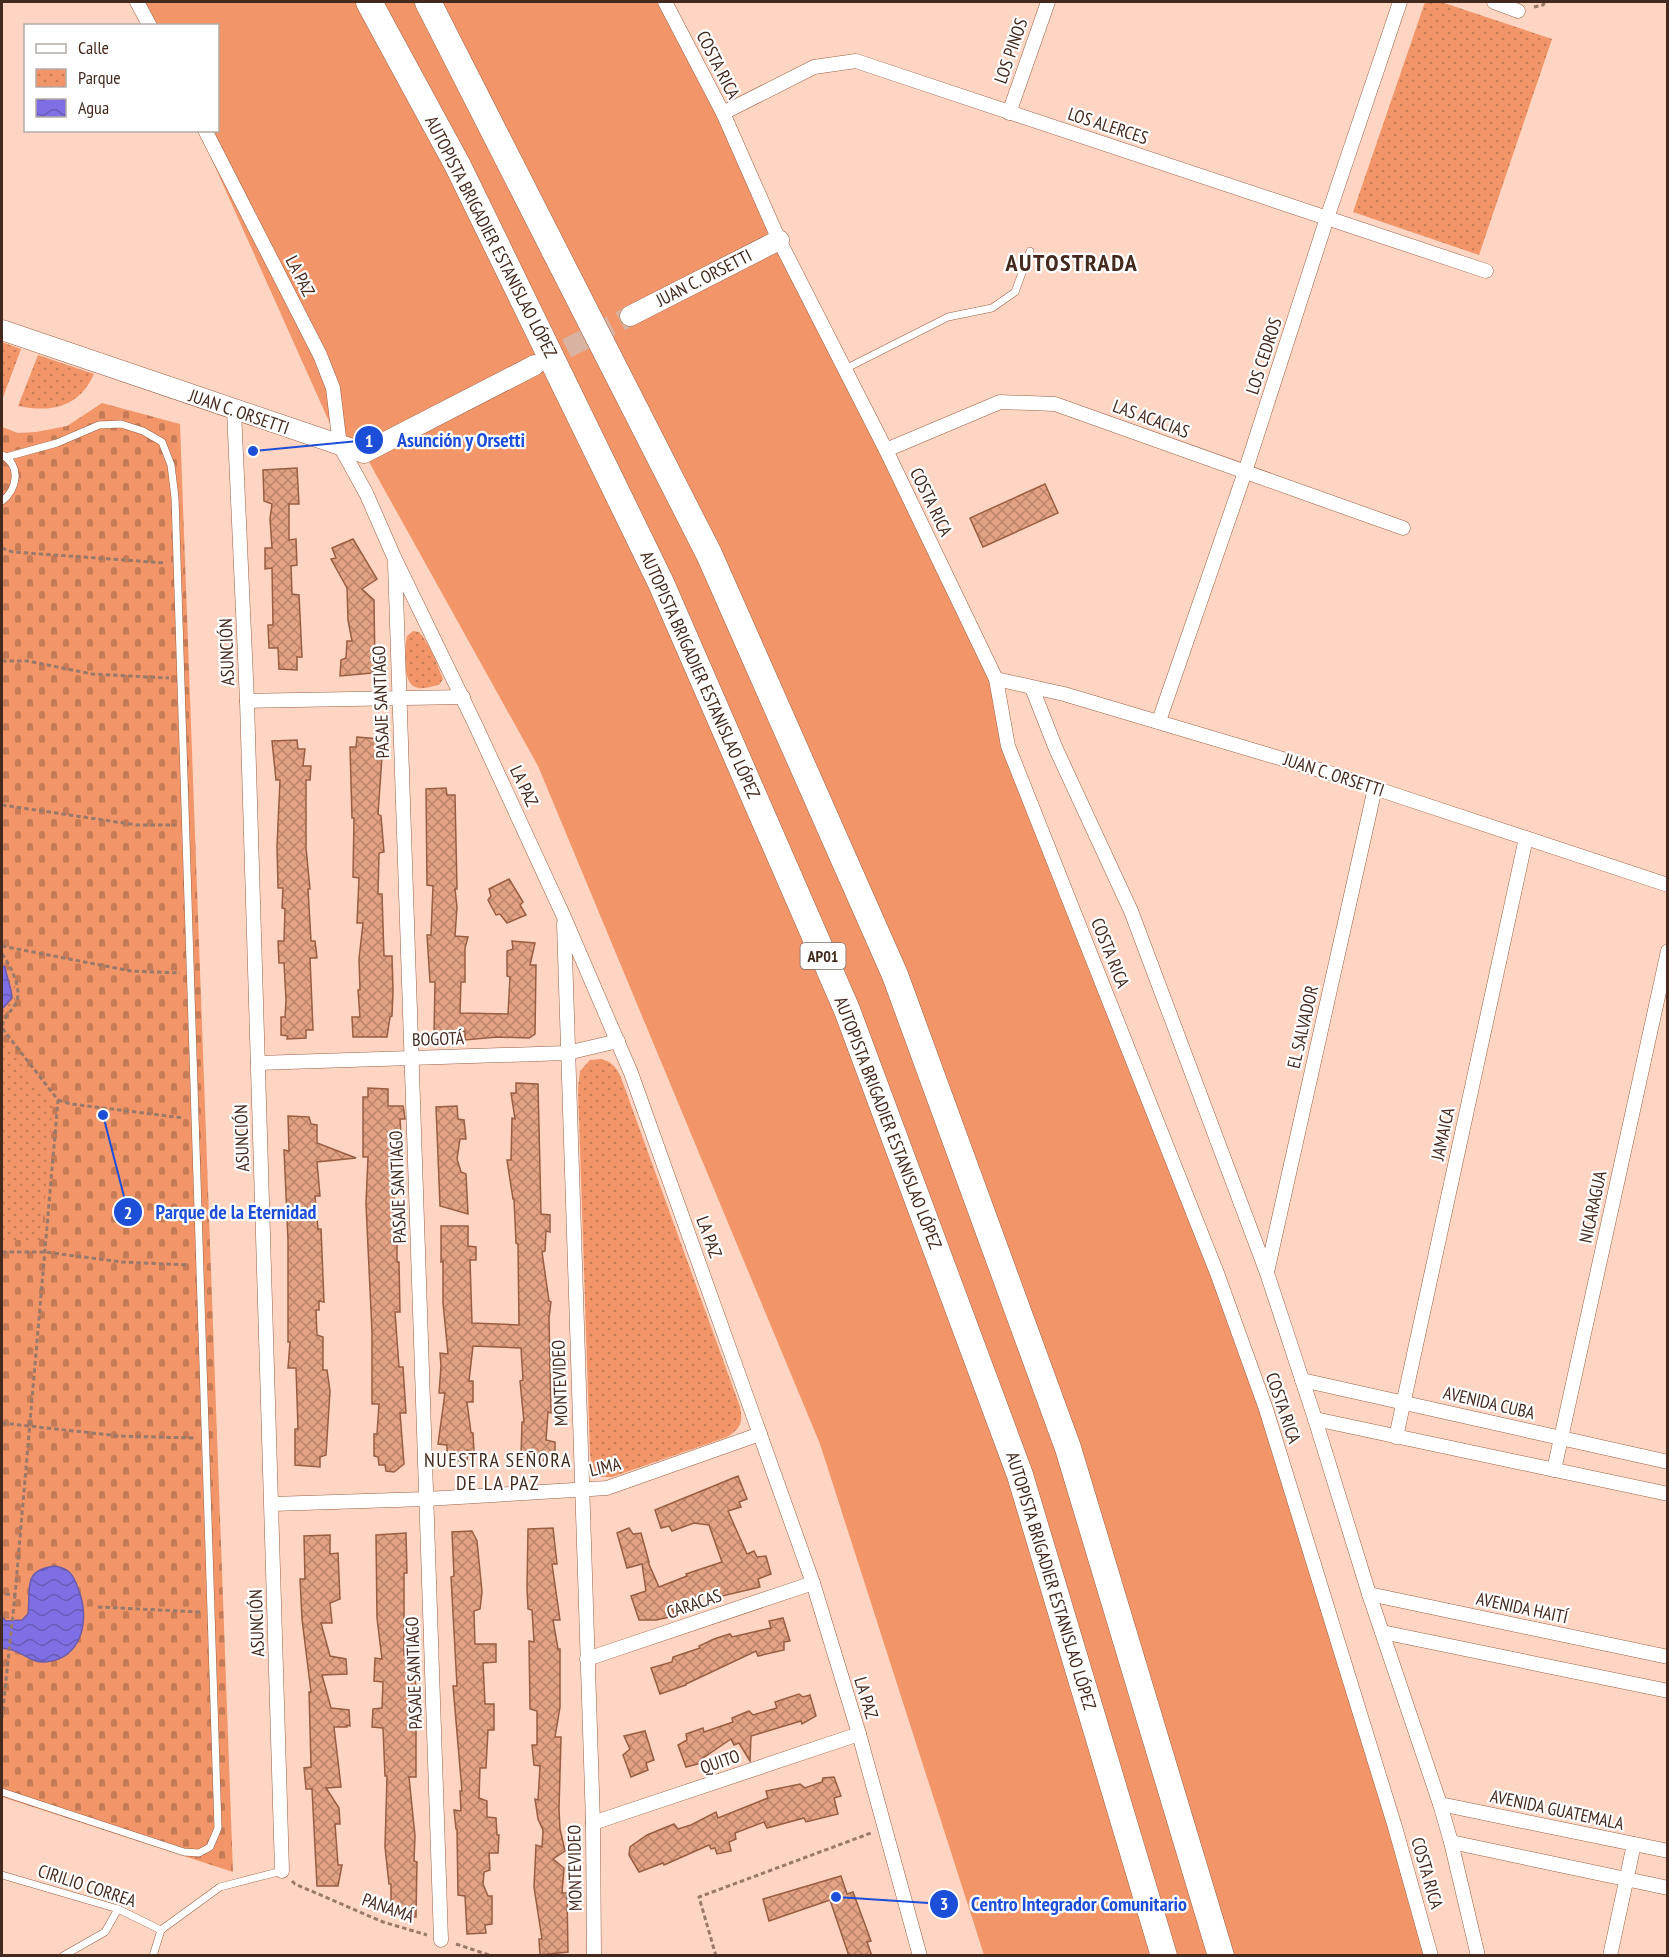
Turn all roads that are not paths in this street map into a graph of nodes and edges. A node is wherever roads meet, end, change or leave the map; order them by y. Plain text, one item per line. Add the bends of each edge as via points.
1 (137, 2) edge
2 (369, 2) edge
3 (428, 2) edge
4 (665, 2) edge
5 (1048, 2) edge
6 (1400, 2) edge
7 (1494, 2) edge
8 (1518, 11) dead end
9 (149, 24) edge
10 (723, 113) junction
11 (1009, 113) junction
12 (206, 132) edge
13 (1327, 218) junction
14 (779, 240) junction
15 (1030, 251) dead end
16 (1486, 270) dead end
17 (630, 316) tunnel mouth
18 (2, 330) edge
19 (535, 365) tunnel mouth
20 (845, 369) junction
21 (234, 410) junction
22 (340, 446) junction
23 (886, 450) junction
24 (4, 456) edge
25 (1245, 472) junction
26 (2, 501) edge
27 (1403, 528) dead end
28 (394, 557) junction
29 (996, 679) junction
30 (1032, 688) junction
31 (463, 697) junction
32 (398, 698) junction
33 (247, 701) junction
34 (1159, 721) junction
35 (1375, 788) junction
36 (1526, 838) junction
37 (1668, 885) edge
38 (564, 916) junction
39 (1668, 951) edge
40 (618, 1041) junction
41 (567, 1053) junction
42 (412, 1058) junction
43 (258, 1063) junction
44 (1266, 1273) junction
45 (1302, 1380) junction
46 (1404, 1403) junction
47 (1315, 1419) junction
48 (760, 1434) junction
49 (1396, 1437) junction
50 (1561, 1438) junction
51 (1668, 1462) edge
52 (1554, 1470) junction
53 (582, 1490) junction
54 (1668, 1494) edge
55 (426, 1499) junction
56 (272, 1504) junction
57 (813, 1582) junction
58 (1369, 1594) junction
59 (1383, 1632) junction
60 (1668, 1657) edge
61 (587, 1659) junction
62 (1668, 1691) edge
63 (859, 1734) junction
64 (2, 1792) edge
65 (1440, 1804) junction
66 (593, 1823) junction
67 (1451, 1842) junction
68 (1634, 1844) junction
69 (1668, 1851) edge
70 (282, 1871) joint
71 (2, 1875) edge
72 (1627, 1879) junction
73 (1668, 1888) edge
74 (118, 1909) junction
75 (160, 1930) junction
76 (441, 1940) road end
77 (63, 1956) edge
78 (153, 1956) edge
79 (594, 1956) edge
80 (920, 1956) edge
81 (1164, 1956) edge
82 (1221, 1956) edge
83 (1431, 1956) edge
84 (1478, 1956) edge
85 (1610, 1956) edge

1 - 9 street
2 - 81 highway, AUTOPISTA BRIGADIER ESTANISLAO LÓPEZ / AP01 via 458,166 661,582 847,1010 1020,1475
3 - 82 highway via 709,554 895,975 1068,1448
4 - 10 street, COSTA RICA
5 - 11 street, LOS PINOS
6 - 13 street, LOS CEDROS
7 - 8 street
10 - 11 street, LOS ALERCES via 814,67 856,61
10 - 14 street, COSTA RICA
11 - 13 street, LOS ALERCES
12 - 22 street, LA PAZ via 320,355 333,388
13 - 16 street, LOS ALERCES
13 - 25 street, LOS CEDROS
14 - 17 street, JUAN C. ORSETTI
14 - 20 street, COSTA RICA
15 - 20 lane via 1015,292 992,308 948,316
18 - 21 street, JUAN C. ORSETTI
19 - 22 street, JUAN C. ORSETTI via 364,453
20 - 23 street, COSTA RICA
21 - 22 street, JUAN C. ORSETTI
21 - 33 street, ASUNCIÓN
22 - 28 street, PASAJE SANTIAGO
23 - 25 street, LAS ACACIAS via 1000,402 1055,404
23 - 29 street, COSTA RICA
24 - 26 lane via 14,467 16,480 12,492
24 - 64 lane via 57,443 99,425 121,424 162,442 171,465 218,1828 210,1847 199,1853 184,1852
25 - 27 street, LAS ACACIAS
25 - 34 street, LOS CEDROS
28 - 31 street, LA PAZ
28 - 32 street, PASAJE SANTIAGO
29 - 30 street, JUAN C. ORSETTI
29 - 83 street, COSTA RICA via 1008,746 1217,1273 1266,1409
30 - 34 street, JUAN C. ORSETTI
30 - 44 street, COSTA RICA via 1131,911
31 - 32 street
31 - 38 street, LA PAZ
32 - 33 street
32 - 42 street, PASAJE SANTIAGO
33 - 43 street, ASUNCIÓN
34 - 35 street, JUAN C. ORSETTI
35 - 36 street, JUAN C. ORSETTI
35 - 44 street, EL SALVADOR
36 - 37 street, JUAN C. ORSETTI
36 - 46 street, JAMAICA
38 - 40 street, LA PAZ
38 - 41 street, MONTEVIDEO
39 - 50 street, NICARAGUA
40 - 41 street, BOGOTÁ
40 - 48 street, LA PAZ
41 - 42 street, BOGOTÁ
41 - 53 street, MONTEVIDEO
42 - 43 street, BOGOTÁ
42 - 55 street, PASAJE SANTIAGO
43 - 56 street, ASUNCIÓN
44 - 45 street, COSTA RICA
45 - 46 street, AVENIDA CUBA
45 - 47 street, COSTA RICA
46 - 49 street, JAMAICA
46 - 50 street, AVENIDA CUBA
47 - 49 street
47 - 58 street, COSTA RICA
48 - 53 street, LIMA via 607,1488
48 - 57 street, LA PAZ
49 - 52 street
50 - 51 street, AVENIDA CUBA
50 - 52 street, NICARAGUA
52 - 54 street
53 - 55 street, LIMA
53 - 61 street, MONTEVIDEO
55 - 56 street, LIMA
55 - 76 street, PASAJE SANTIAGO
56 - 70 street, ASUNCIÓN
57 - 61 street, CARACAS
57 - 63 street, LA PAZ
58 - 59 street, COSTA RICA
58 - 60 street, AVENIDA HAITÍ
59 - 62 street
59 - 65 street, COSTA RICA
61 - 66 street, MONTEVIDEO
63 - 66 street, QUITO
63 - 80 street, LA PAZ
65 - 67 street, COSTA RICA
65 - 68 street, AVENIDA GUATEMALA
66 - 79 street, MONTEVIDEO
67 - 72 street
67 - 84 street, COSTA RICA
68 - 69 street, AVENIDA GUATEMALA
68 - 72 street
70 - 75 lane via 220,1887
71 - 74 lane, CIRILIO CORREA
72 - 73 street
72 - 85 street
74 - 75 lane, CIRILIO CORREA
74 - 77 lane via 105,1932
75 - 78 lane

